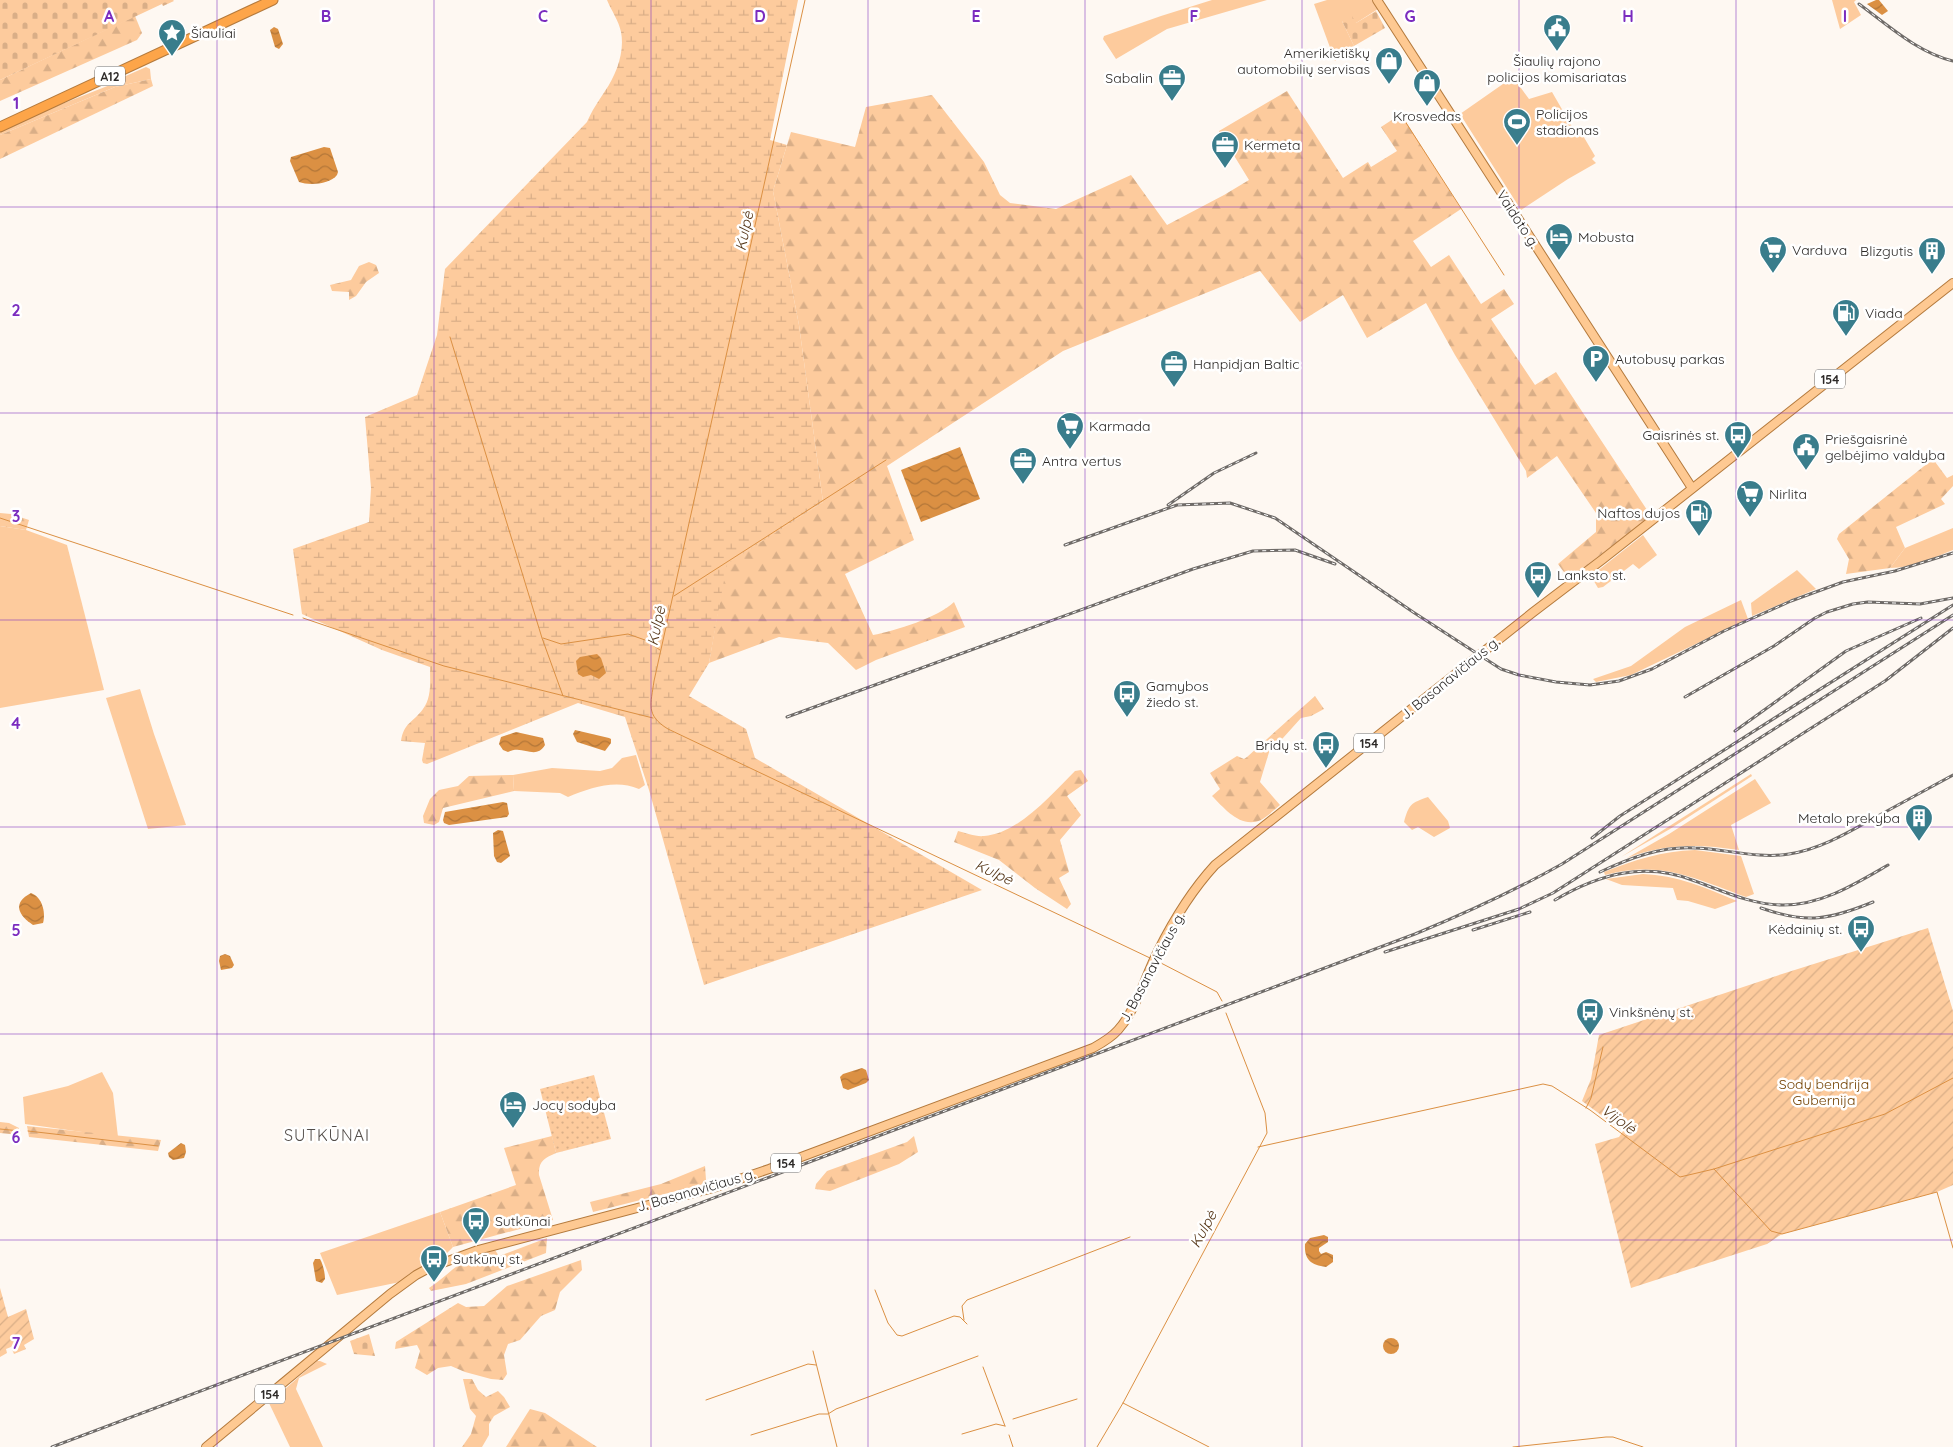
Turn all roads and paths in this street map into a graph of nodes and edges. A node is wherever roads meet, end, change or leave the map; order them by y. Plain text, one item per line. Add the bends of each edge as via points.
1 (273, 0) edge
2 (1377, 0) edge
3 (0, 127) edge
4 (1953, 283) edge
5 (1692, 488) junction
6 (206, 1447) edge

1 - 3 highway, A12
2 - 5 main road, Vaidoto g.
4 - 5 main road, J. Basanavičiaus g. / 154
5 - 6 main road, J. Basanavičiaus g. / 154 via 1215,865 1186,903 1158,951 1128,1016 1109,1038 1093,1048 769,1170 713,1188 478,1250 429,1268 390,1294

